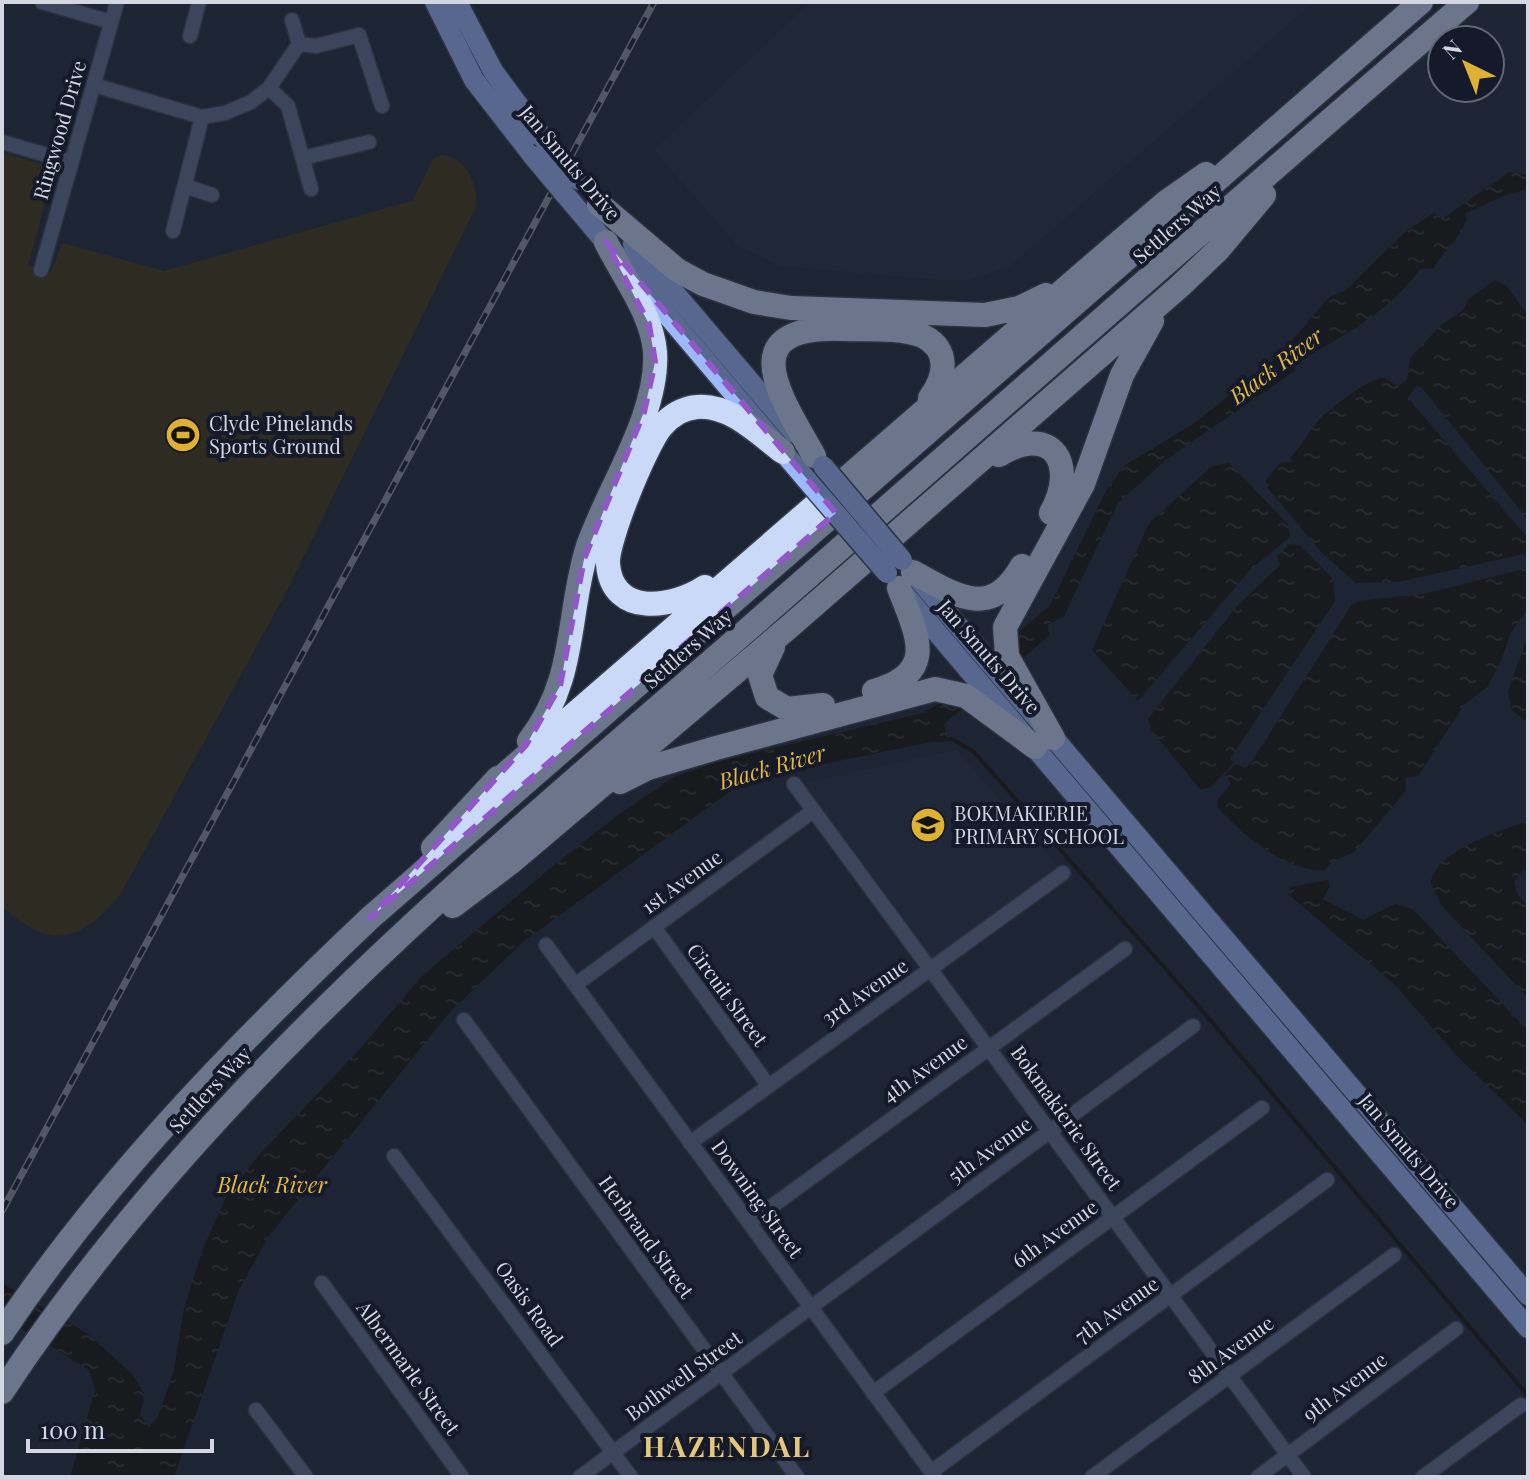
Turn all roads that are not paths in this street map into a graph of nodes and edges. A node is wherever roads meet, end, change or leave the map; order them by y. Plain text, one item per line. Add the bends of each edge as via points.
1 (42, 2) edge
2 (117, 2) edge
3 (199, 2) edge
4 (435, 2) edge
5 (457, 2) edge
6 (1421, 2) edge
7 (1467, 2) edge
8 (292, 20) dead end
9 (111, 22) junction
10 (190, 36) dead end
11 (299, 44) junction
12 (94, 85) junction
13 (269, 88) junction
14 (382, 106) dead end
15 (1288, 116) junction
16 (202, 117) junction
17 (1325, 124) junction
18 (2, 142) edge
19 (369, 142) dead end
20 (303, 158) junction
21 (71, 162) junction
22 (185, 186) junction
23 (571, 186) junction
24 (311, 189) dead end
25 (212, 195) dead end
26 (599, 204) junction
27 (173, 231) dead end
28 (606, 242) junction
29 (41, 270) dead end
30 (1081, 275) junction
31 (1179, 287) junction
32 (917, 416) junction
33 (783, 452) junction
34 (814, 467) junction
35 (950, 487) junction
36 (771, 542) junction
37 (900, 574) junction
38 (789, 627) junction
39 (998, 688) junction
40 (1044, 742) junction
41 (794, 784) dead end
42 (488, 789) junction
43 (579, 805) junction
44 (813, 811) junction
45 (1063, 873) dead end
46 (370, 918) junction
47 (654, 927) junction
48 (398, 939) junction
49 (546, 945) dead end
50 (1125, 949) dead end
51 (931, 969) junction
52 (575, 985) junction
53 (464, 1020) dead end
54 (1193, 1026) dead end
55 (990, 1046) junction
56 (768, 1085) junction
57 (1262, 1108) dead end
58 (1051, 1131) junction
59 (690, 1143) junction
60 (394, 1156) dead end
61 (1327, 1180) dead end
62 (1113, 1216) junction
63 (749, 1223) junction
64 (1394, 1255) dead end
65 (322, 1283) dead end
66 (1171, 1295) junction
67 (1528, 1295) edge
68 (811, 1307) junction
69 (1528, 1328) edge
70 (1456, 1329) dead end
71 (2, 1333) edge
72 (721, 1373) junction
73 (1230, 1375) junction
74 (2, 1392) edge
75 (873, 1393) junction
76 (1521, 1405) dead end
77 (256, 1410) dead end
78 (613, 1453) junction
79 (1288, 1455) junction
80 (933, 1474) edge
81 (306, 1477) edge
82 (462, 1477) edge
83 (580, 1477) edge
84 (631, 1477) edge
85 (797, 1477) edge
86 (1092, 1477) edge
87 (1258, 1477) edge
88 (1304, 1477) edge
89 (1423, 1477) edge

1 - 9 street
2 - 9 street, Ringwood Drive
3 - 10 street
4 - 23 main road, Jan Smuts Drive, bridge via 474,80 533,156
5 - 23 main road, Jan Smuts Drive, bridge via 493,71
6 - 15 highway, Settlers Way
7 - 17 highway, Settlers Way
8 - 11 street
9 - 12 street, Ringwood Drive
11 - 13 street
11 - 14 street via 316,46 359,35
12 - 16 street
12 - 21 street, Ringwood Drive
13 - 16 street via 251,102
13 - 20 street via 288,106
15 - 30 highway via 1166,202
15 - 46 highway, Settlers Way
16 - 22 street
17 - 31 highway via 1218,250
17 - 48 highway, Settlers Way
18 - 21 street
19 - 20 street
20 - 24 street
21 - 29 street, Ringwood Drive
22 - 25 street
22 - 27 street
23 - 26 main road, Jan Smuts Drive
23 - 28 main road, Jan Smuts Drive
26 - 30 highway via 677,270 711,288 763,304 985,315 1019,308
26 - 34 main road, Jan Smuts Drive
28 - 33 main road, Jan Smuts Drive
28 - 42 highway via 649,324 655,351 652,387 588,546 567,664 555,699 539,728
30 - 32 highway
31 - 35 highway
31 - 39 highway via 1136,345 1093,462 1013,607
32 - 34 highway via 944,369 941,352 928,338 902,331 795,332 777,349 774,372
32 - 36 highway
33 - 34 main road, Jan Smuts Drive
33 - 36 highway via 715,408 687,408 670,418 655,435 617,525 608,566 614,583 630,599 662,605 696,593
34 - 37 main road, Jan Smuts Drive, bridge
35 - 37 highway via 1027,442 1051,449 1064,476 1059,499 1017,575 998,594 966,599
35 - 38 highway
36 - 42 highway
37 - 38 highway via 919,651 911,672 889,687 806,709 774,703 762,689 760,670
37 - 39 main road, Jan Smuts Drive
38 - 43 highway
39 - 40 highway
39 - 40 highway
39 - 43 highway via 925,690 659,765
40 - 67 main road, Jan Smuts Drive
40 - 69 main road, Jan Smuts Drive
41 - 44 street, Bokmakierie Street
42 - 46 highway
43 - 48 highway via 456,904
44 - 47 street, 1st Avenue
44 - 51 street, Bokmakierie Street
45 - 51 street, 3rd Avenue
46 - 71 highway, Settlers Way via 278,1006 113,1185
47 - 52 street, 1st Avenue
47 - 56 street, Circuit Street
48 - 74 highway, Settlers Way via 300,1030 139,1205 60,1306
49 - 52 street, Downing Street
50 - 55 street, 4th Avenue
51 - 55 street, Bokmakierie Street
51 - 56 street, 3rd Avenue
52 - 59 street, Downing Street
53 - 72 street, Herbrand Street
54 - 58 street, 5th Avenue
55 - 58 street, Bokmakierie Street
55 - 63 street, 4th Avenue
56 - 59 street, 3rd Avenue
57 - 62 street, 6th Avenue
58 - 62 street, Bokmakierie Street
58 - 68 street, 5th Avenue
59 - 63 street, Downing Street
60 - 78 street, Oasis Road
61 - 66 street, 7th Avenue
62 - 66 street, Bokmakierie Street
62 - 75 street, 6th Avenue
63 - 68 street, Downing Street
64 - 73 street, 8th Avenue
65 - 82 street, Albermarle Street
66 - 73 street, Bokmakierie Street
66 - 80 street, 7th Avenue
68 - 72 street, Bothwell Street
68 - 75 street, Downing Street
70 - 79 street, 9th Avenue
72 - 78 street, Bothwell Street
72 - 85 street, Herbrand Street
73 - 79 street, Bokmakierie Street
73 - 86 street, 8th Avenue
75 - 80 street, Downing Street
76 - 89 street
77 - 81 street
78 - 83 street, Bothwell Street
78 - 84 street, Oasis Road
79 - 87 street, 9th Avenue
79 - 88 street, Bokmakierie Street

